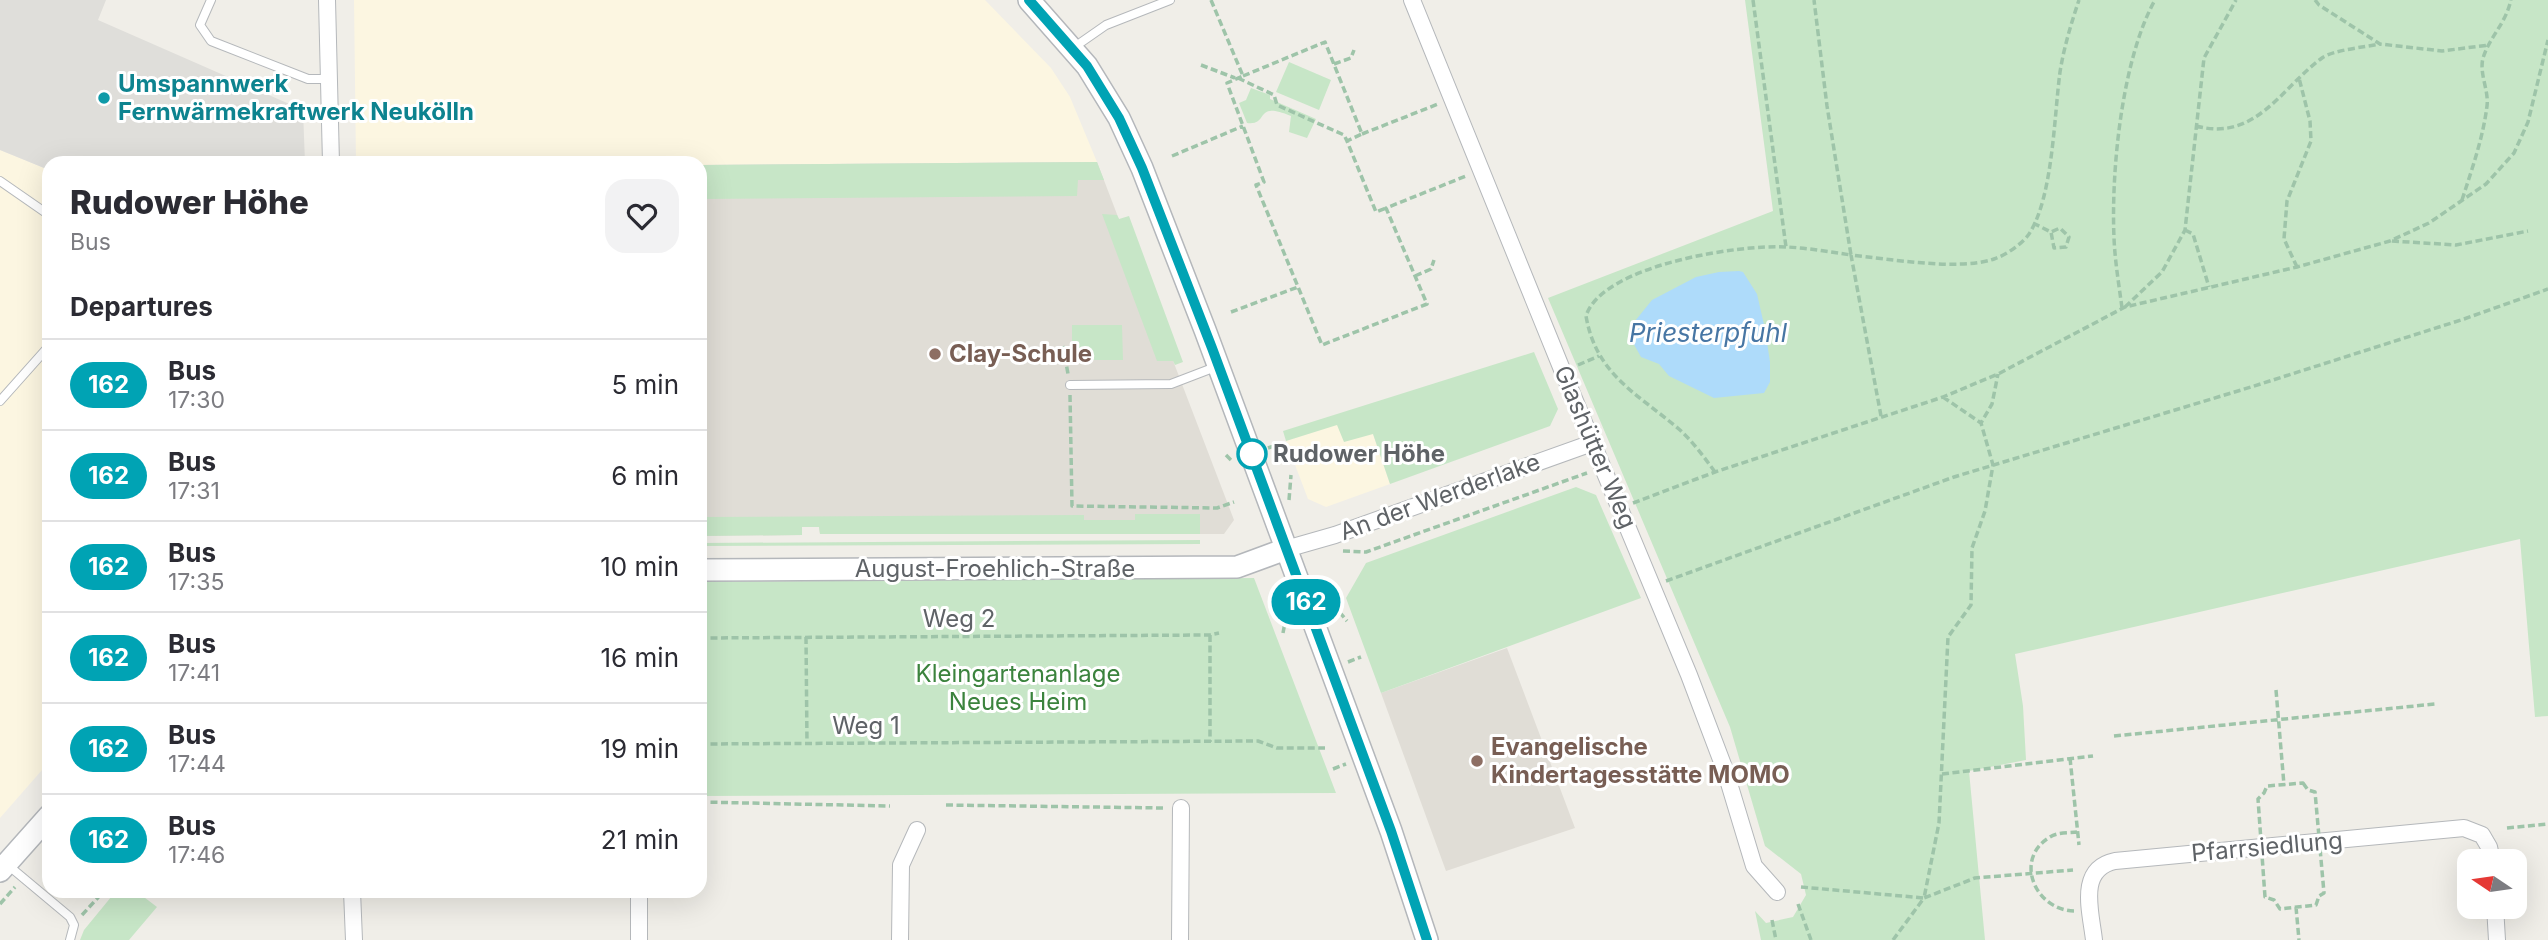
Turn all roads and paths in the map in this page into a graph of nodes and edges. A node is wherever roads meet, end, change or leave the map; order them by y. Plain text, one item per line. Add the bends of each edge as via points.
1 (211, 0) edge
2 (327, 0) edge
3 (1029, 0) edge
4 (1170, 0) edge
5 (1211, 0) edge
6 (1412, 0) edge
7 (1753, 0) edge
8 (1814, 0) edge
9 (2079, 0) edge
10 (2155, 0) edge
11 (2236, 0) edge
12 (2315, 0) edge
13 (2511, 0) edge
14 (2548, 40) edge
15 (2380, 44) junction
16 (2489, 45) junction
17 (1073, 48) junction
18 (1354, 50) dead end
19 (1201, 65) dead end
20 (1334, 65) junction
21 (1239, 78) junction
22 (2299, 78) junction
23 (329, 79) junction
24 (1438, 103) dead end
25 (1243, 126) junction
26 (2196, 126) junction
27 (1362, 134) junction
28 (1347, 141) junction
29 (331, 156) edge
30 (1171, 156) dead end
31 (1468, 175) dead end
32 (0, 181) edge
33 (2462, 201) junction
34 (1386, 208) junction
35 (42, 210) edge
36 (2033, 223) junction
37 (2185, 230) junction
38 (2528, 231) dead end
39 (2051, 232) junction
40 (2390, 241) junction
41 (1786, 247) junction
42 (1851, 255) junction
43 (1434, 260) dead end
44 (2297, 267) junction
45 (1415, 276) junction
46 (1298, 287) junction
47 (2209, 287) junction
48 (2548, 289) edge
49 (2123, 307) junction
50 (1231, 312) dead end
51 (1063, 346) dead end
52 (42, 354) edge
53 (1598, 356) junction
54 (1219, 365) junction
55 (1573, 367) dead end
56 (1998, 374) junction
57 (1070, 384) junction
58 (1943, 397) junction
59 (0, 401) edge
60 (1881, 416) junction
61 (1981, 423) junction
62 (1592, 443) junction
63 (1279, 444) dead end
64 (1268, 448) dead end
65 (1993, 465) junction
66 (1602, 467) junction
67 (1715, 472) junction
68 (1292, 475) dead end
69 (1234, 502) dead end
70 (1631, 503) dead end
71 (1291, 505) dead end
72 (1286, 549) junction
73 (1337, 551) dead end
74 (707, 570) edge
75 (1666, 581) dead end
76 (1323, 589) dead end
77 (1347, 621) dead end
78 (1219, 634) dead end
79 (1210, 635) junction
80 (806, 637) junction
81 (707, 638) edge
82 (1361, 657) dead end
83 (1348, 662) dead end
84 (2276, 690) dead end
85 (2435, 705) dead end
86 (2278, 720) junction
87 (2114, 736) dead end
88 (1210, 742) junction
89 (707, 744) edge
90 (807, 744) junction
91 (1325, 748) dead end
92 (2093, 756) dead end
93 (2070, 758) junction
94 (1346, 764) dead end
95 (1333, 769) dead end
96 (1941, 774) junction
97 (2284, 785) dead end
98 (707, 802) edge
99 (946, 805) dead end
100 (890, 806) dead end
101 (1181, 808) joint
102 (42, 824) edge
103 (2548, 824) edge
104 (2507, 828) dead end
105 (917, 830) dead end
106 (2077, 832) junction
107 (2079, 845) dead end
108 (2489, 849) edge
109 (3, 867) edge
110 (2073, 870) dead end
111 (2031, 874) junction
112 (1801, 887) dead end
113 (1777, 892) dead end
114 (42, 896) edge
115 (45, 898) edge
116 (98, 898) edge
117 (352, 898) edge
118 (639, 898) edge
119 (1924, 898) junction
120 (1798, 904) dead end
121 (2296, 907) dead end
122 (2077, 911) dead end
123 (2496, 919) edge
124 (1772, 920) dead end
125 (74, 925) junction
126 (70, 940) edge
127 (354, 940) edge
128 (639, 940) edge
129 (901, 940) edge
130 (1180, 940) edge
131 (1427, 940) edge
132 (1776, 940) edge
133 (1811, 940) edge
134 (1894, 940) edge
135 (2094, 940) edge
136 (2300, 940) edge
137 (2497, 940) edge

1 - 23 lane via 200,25 211,41 308,79
2 - 23 street
3 - 17 street
4 - 17 lane via 1106,24
5 - 21 path
6 - 62 street, Glashütter Weg
7 - 41 path
8 - 42 path
9 - 36 path via 2061,69 2046,186
10 - 49 path via 2144,19 2127,78 2117,160 2114,238
11 - 26 path via 2204,58
12 - 15 path
13 - 16 path via 2507,17
14 - 33 path via 2539,85 2514,153 2486,184
15 - 16 path via 2442,51
15 - 22 path via 2325,56
16 - 33 path via 2482,74 2487,103
17 - 54 street via 1119,118
18 - 20 path via 1350,58
19 - 21 path
20 - 21 path via 1325,42
20 - 27 path
21 - 25 path via 1227,83
21 - 28 path via 1274,95 1277,106 1344,135
22 - 26 path via 2270,108 2237,127 2210,130
22 - 44 path via 2311,141 2287,201 2284,239
23 - 29 street
24 - 27 path
25 - 30 path
25 - 46 path via 1265,182 1256,186
26 - 37 path
27 - 28 path
28 - 34 path via 1376,212
31 - 34 path
32 - 35 lane
33 - 40 path
34 - 45 path
36 - 39 path
36 - 42 path via 2014,248 1994,259 1963,263
37 - 47 path via 2193,234
37 - 49 path via 2162,272
38 - 40 path via 2456,244
39 - 39 path via 2054,248 2066,247 2068,237 2060,228
40 - 44 path
41 - 42 path
41 - 53 path via 1730,248 1671,262 1596,297 1586,316
42 - 60 path
43 - 45 path via 1431,269
44 - 47 path
45 - 46 path via 1427,304 1322,345
46 - 50 path
47 - 49 path
48 - 65 path via 2251,387
49 - 56 path
51 - 57 path
52 - 59 lane
53 - 55 path
53 - 67 path via 1619,382 1681,431
54 - 57 lane via 1171,384
54 - 72 street
56 - 58 path
56 - 61 path via 1992,404
57 - 69 path via 1072,506 1217,508
58 - 60 path
58 - 61 path
60 - 67 path
61 - 65 path
62 - 66 street, Glashütter Weg
62 - 72 street, An der Werderlake
63 - 64 path
65 - 75 path
65 - 96 path via 1985,511 1972,548 1970,605 1948,637
66 - 73 path via 1366,552
66 - 113 street, Glashütter Weg via 1726,770 1754,866
67 - 70 path
68 - 71 path
72 - 74 street, August-Froehlich-Straße via 1237,567
72 - 131 street
76 - 77 path
78 - 79 path, Weg 2
79 - 80 path, Weg 2
79 - 88 path
80 - 81 path, Weg 2
80 - 90 path
82 - 83 path
84 - 86 path
85 - 86 path
86 - 87 path
86 - 97 path
88 - 90 path, Weg 1
88 - 91 path, Weg 1
89 - 90 path, Weg 1
92 - 93 path
93 - 96 path
93 - 106 path
94 - 95 path
96 - 119 path via 1939,823
98 - 100 path
99 - 101 path
101 - 130 street
102 - 109 street
103 - 104 path
105 - 129 street via 901,865
106 - 107 path
106 - 111 path via 2054,835 2044,842 2033,859
108 - 135 street, Pfarrsiedlung via 2482,835 2464,828 2115,861 2096,870 2090,883
109 - 114 lane
110 - 111 path
111 - 119 path via 1975,878
111 - 122 path via 2048,903
112 - 119 path
115 - 125 lane
116 - 125 path
117 - 127 street
118 - 128 street
119 - 134 path
120 - 133 path
121 - 136 path
123 - 137 street
124 - 132 path
125 - 126 lane

